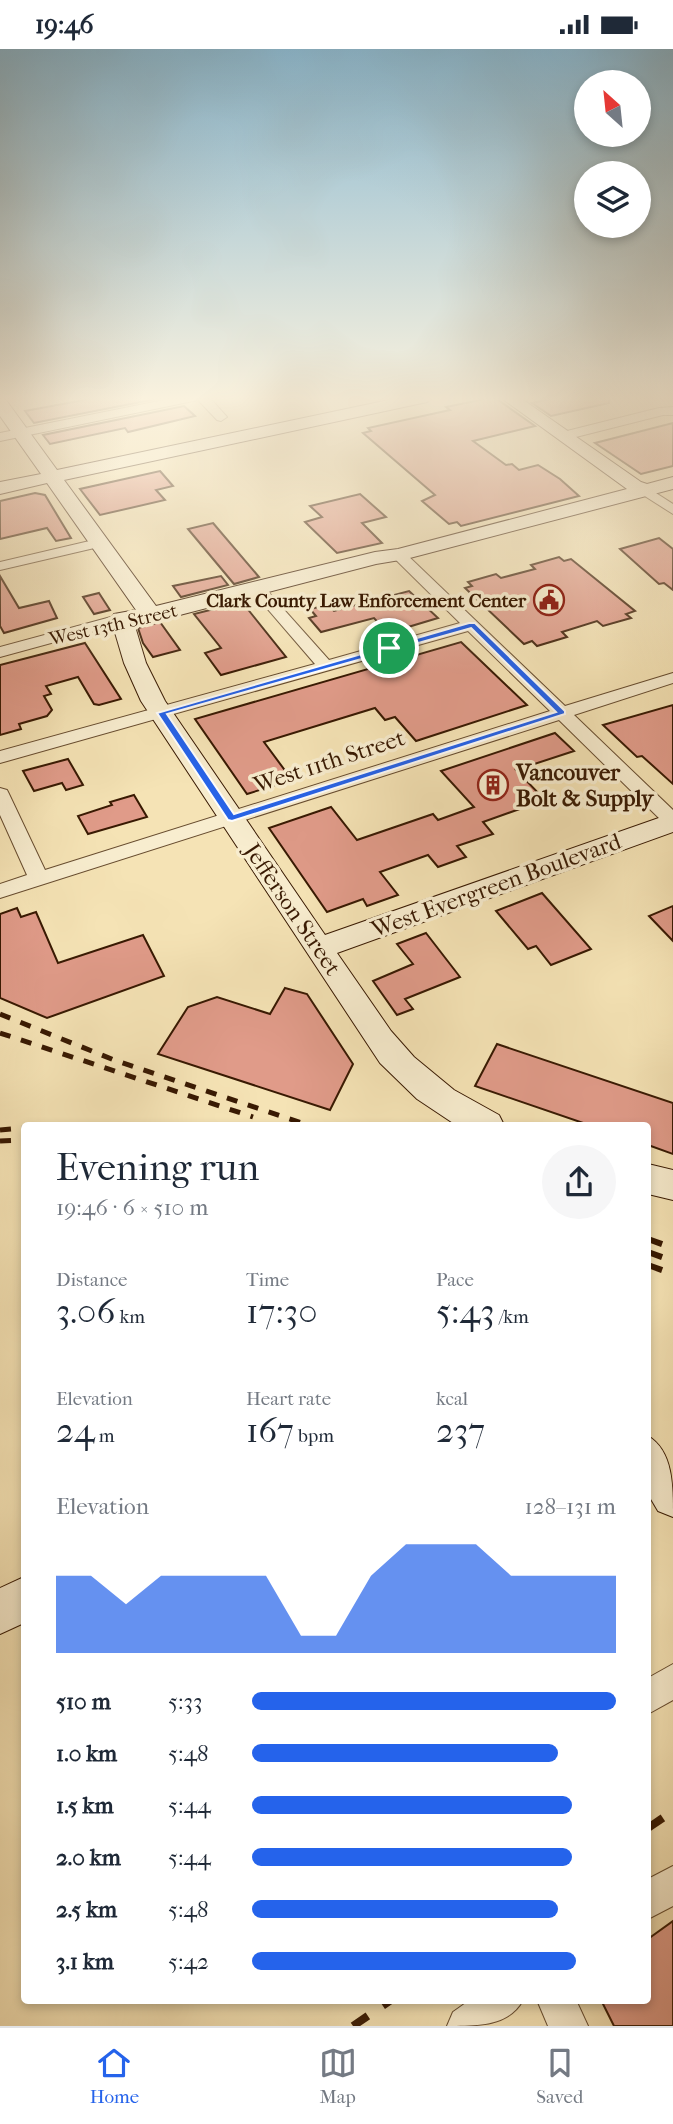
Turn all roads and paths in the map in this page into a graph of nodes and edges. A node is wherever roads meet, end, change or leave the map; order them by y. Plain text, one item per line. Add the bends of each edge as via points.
1 (60, 489) edge
2 (648, 489) edge
3 (645, 490) junction
4 (673, 510) edge
5 (98, 543) junction
6 (399, 555) junction
7 (0, 566) edge
8 (257, 589) junction
9 (150, 614) junction
10 (122, 619) junction
11 (472, 625) junction
12 (0, 652) edge
13 (326, 666) junction
14 (673, 678) edge
15 (162, 713) junction
16 (562, 713) junction
17 (0, 757) edge
18 (0, 794) edge
19 (232, 818) junction
20 (673, 822) edge
21 (39, 879) junction
22 (0, 891) edge
23 (319, 948) junction
24 (481, 1122) edge
25 (651, 1179) edge
26 (673, 1185) edge
27 (651, 1462) edge
28 (673, 1496) edge
29 (21, 1601) edge
30 (0, 1612) edge
31 (673, 1681) edge
32 (651, 1695) edge
33 (673, 1884) edge
34 (651, 1899) edge
35 (498, 2004) edge
36 (558, 2004) edge
37 (467, 2026) edge
38 (568, 2026) edge

1 - 5 street
2 - 3 street, West 13th Street
3 - 4 street
3 - 6 street, West 13th Street
5 - 7 street
5 - 9 street
6 - 8 street, West 13th Street
6 - 11 street
8 - 9 street, West 13th Street
8 - 13 street
9 - 10 street, West 13th Street
10 - 12 street, West 13th Street
10 - 15 street, Jefferson Street via 135,663
11 - 13 street
11 - 16 street
13 - 15 street
14 - 16 street, West 11th Street
15 - 17 street
15 - 19 street, Jefferson Street
16 - 19 street, West 11th Street
16 - 20 street
18 - 21 street
19 - 21 street, West 11th Street
19 - 23 street, Jefferson Street
20 - 23 street, West Evergreen Boulevard
21 - 22 street, West 11th Street
23 - 24 street, Jefferson Street via 403,1068 448,1104
25 - 26 street
27 - 28 street
29 - 30 street
31 - 32 street
33 - 34 street
35 - 37 street
36 - 38 street

